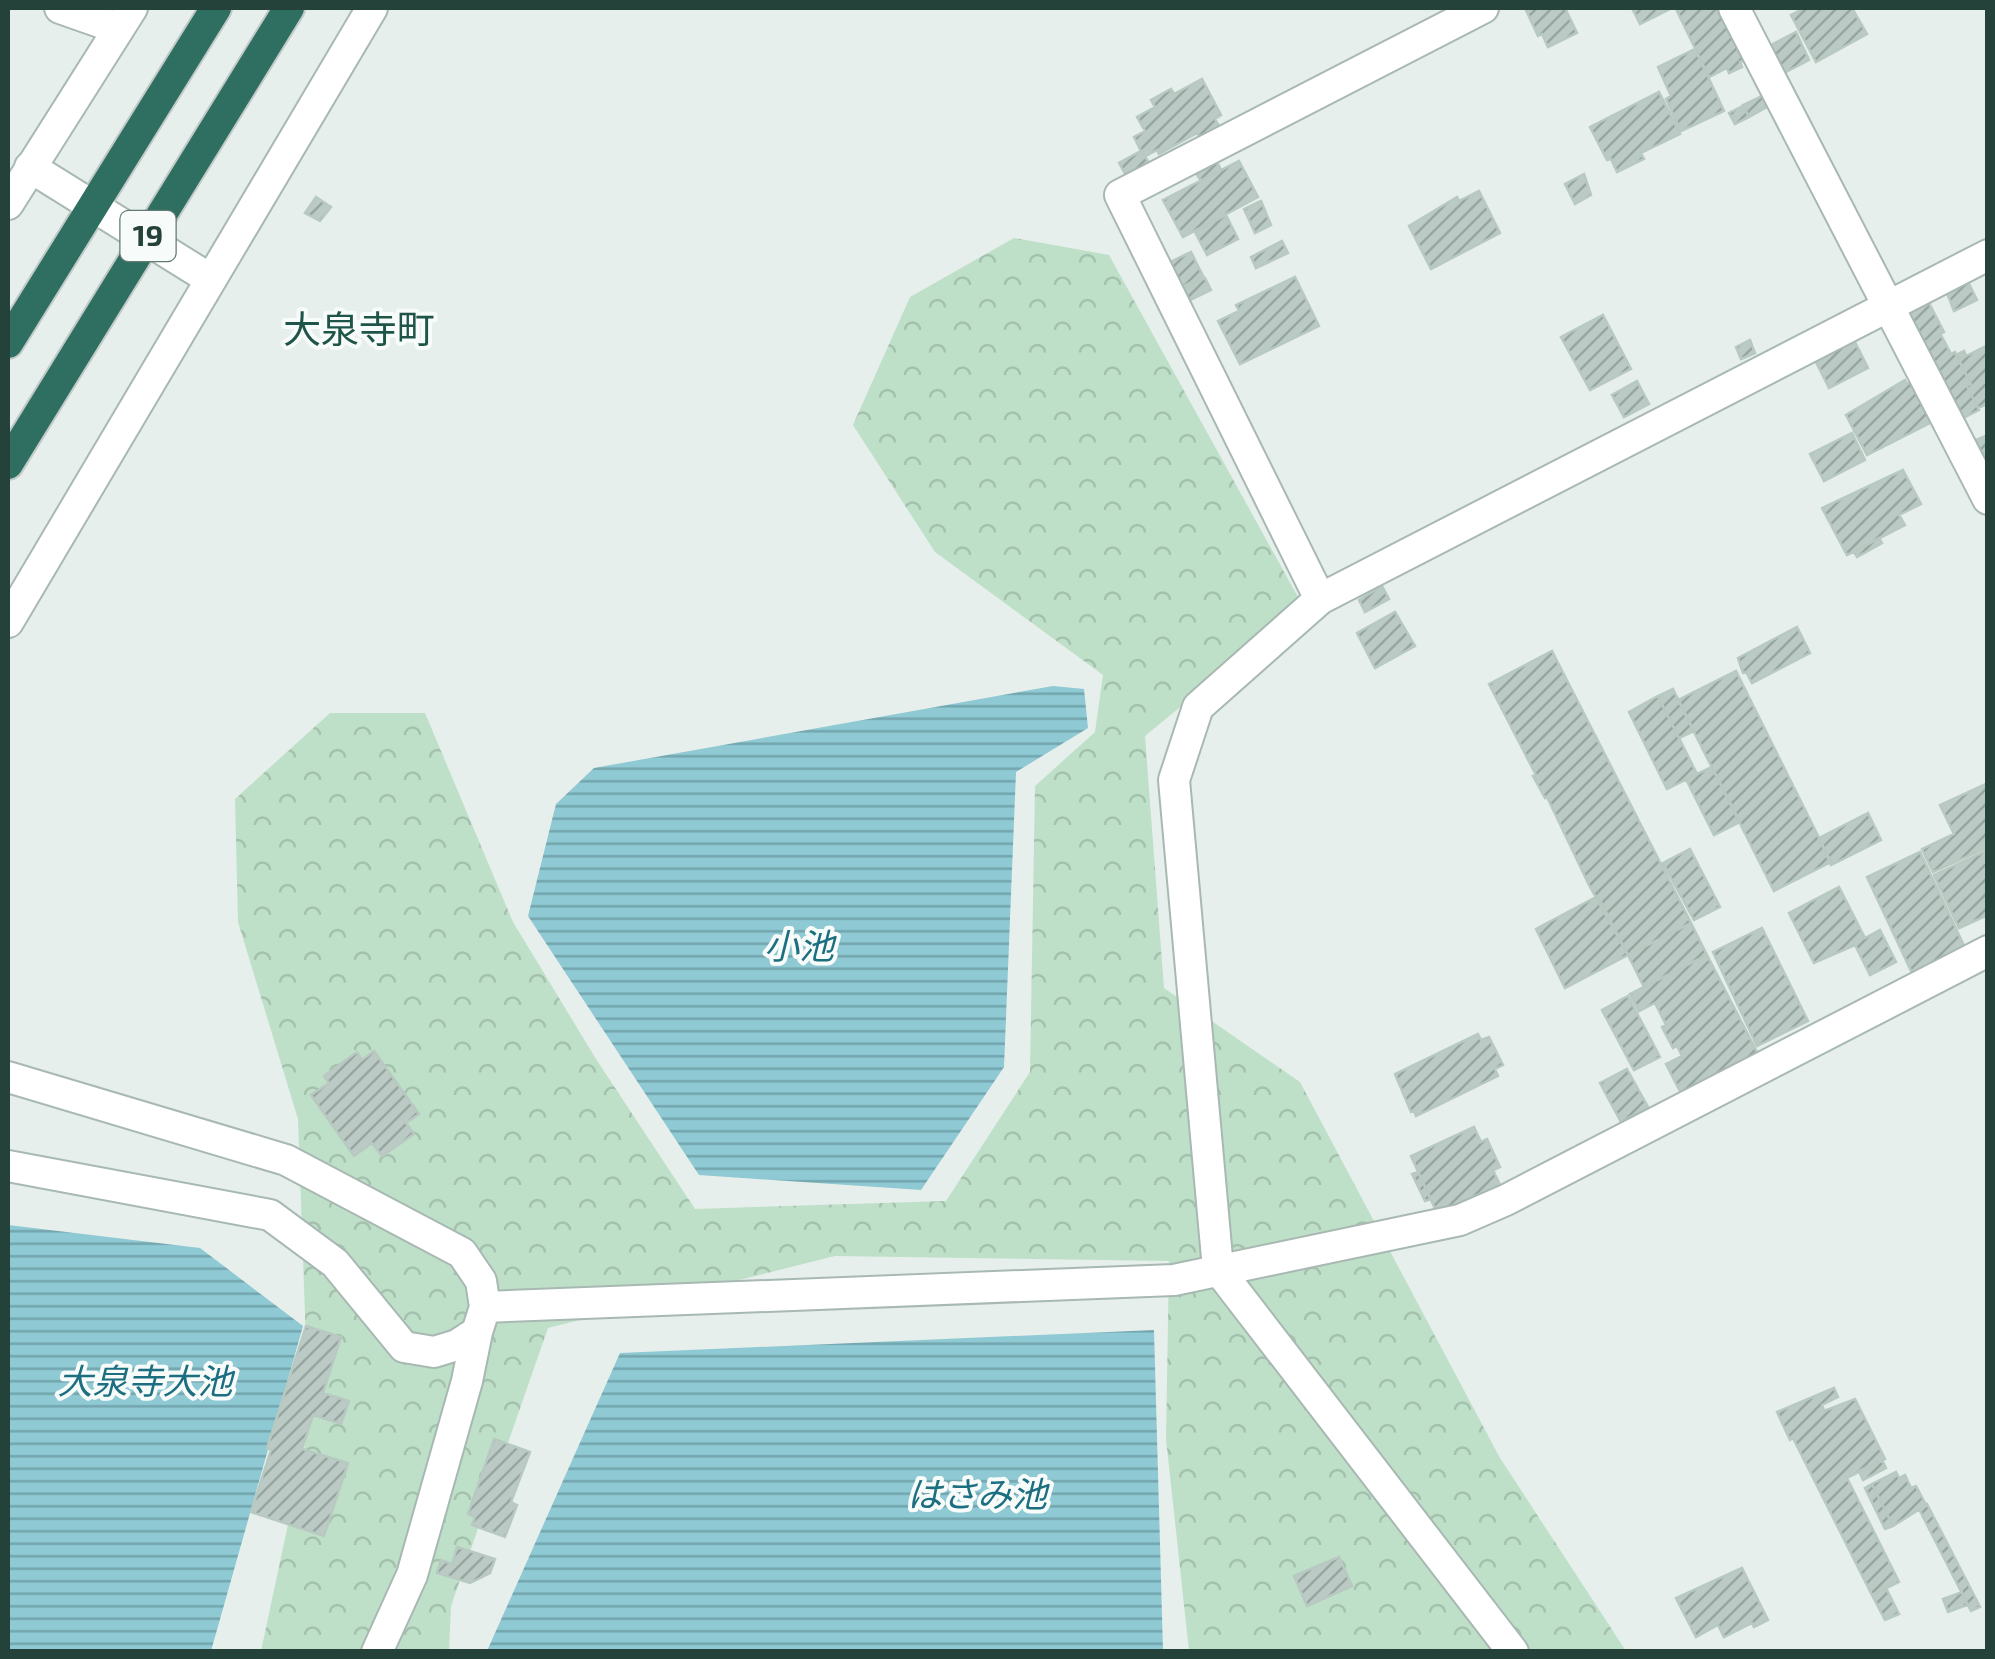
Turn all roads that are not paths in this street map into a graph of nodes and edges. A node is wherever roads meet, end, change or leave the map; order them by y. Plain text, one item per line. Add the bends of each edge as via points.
1 (60, 8) edge
2 (216, 8) edge
3 (290, 8) edge
4 (372, 8) edge
5 (1482, 8) edge
6 (1734, 8) edge
7 (124, 18) edge
8 (30, 167) junction
9 (8, 204) edge
10 (93, 206) junction
11 (146, 239) junction
12 (1988, 255) edge
13 (210, 279) junction
14 (1888, 305) junction
15 (8, 343) edge
16 (8, 464) edge
17 (1988, 498) edge
18 (1320, 600) junction
19 (8, 622) edge
20 (1988, 952) edge
21 (8, 1077) edge
22 (8, 1166) edge
23 (1218, 1269) junction
24 (481, 1320) junction
25 (377, 1652) edge
26 (1513, 1652) edge

1 - 7 street
2 - 10 highway, 19
3 - 11 highway, 19
4 - 13 street
5 - 18 street via 1120,195
6 - 14 street
7 - 8 street
8 - 9 street
8 - 10 street
10 - 11 street
10 - 15 highway, 19
11 - 13 street
11 - 16 highway, 19
12 - 14 street
13 - 19 street
14 - 17 street
14 - 18 street
18 - 23 street via 1198,707 1174,780
20 - 23 street via 1460,1220
21 - 24 street via 286,1160 462,1253 481,1281
22 - 24 street via 270,1214 335,1263 404,1347 434,1352 457,1344
23 - 24 street via 1174,1280
23 - 26 street
24 - 25 street via 412,1575

